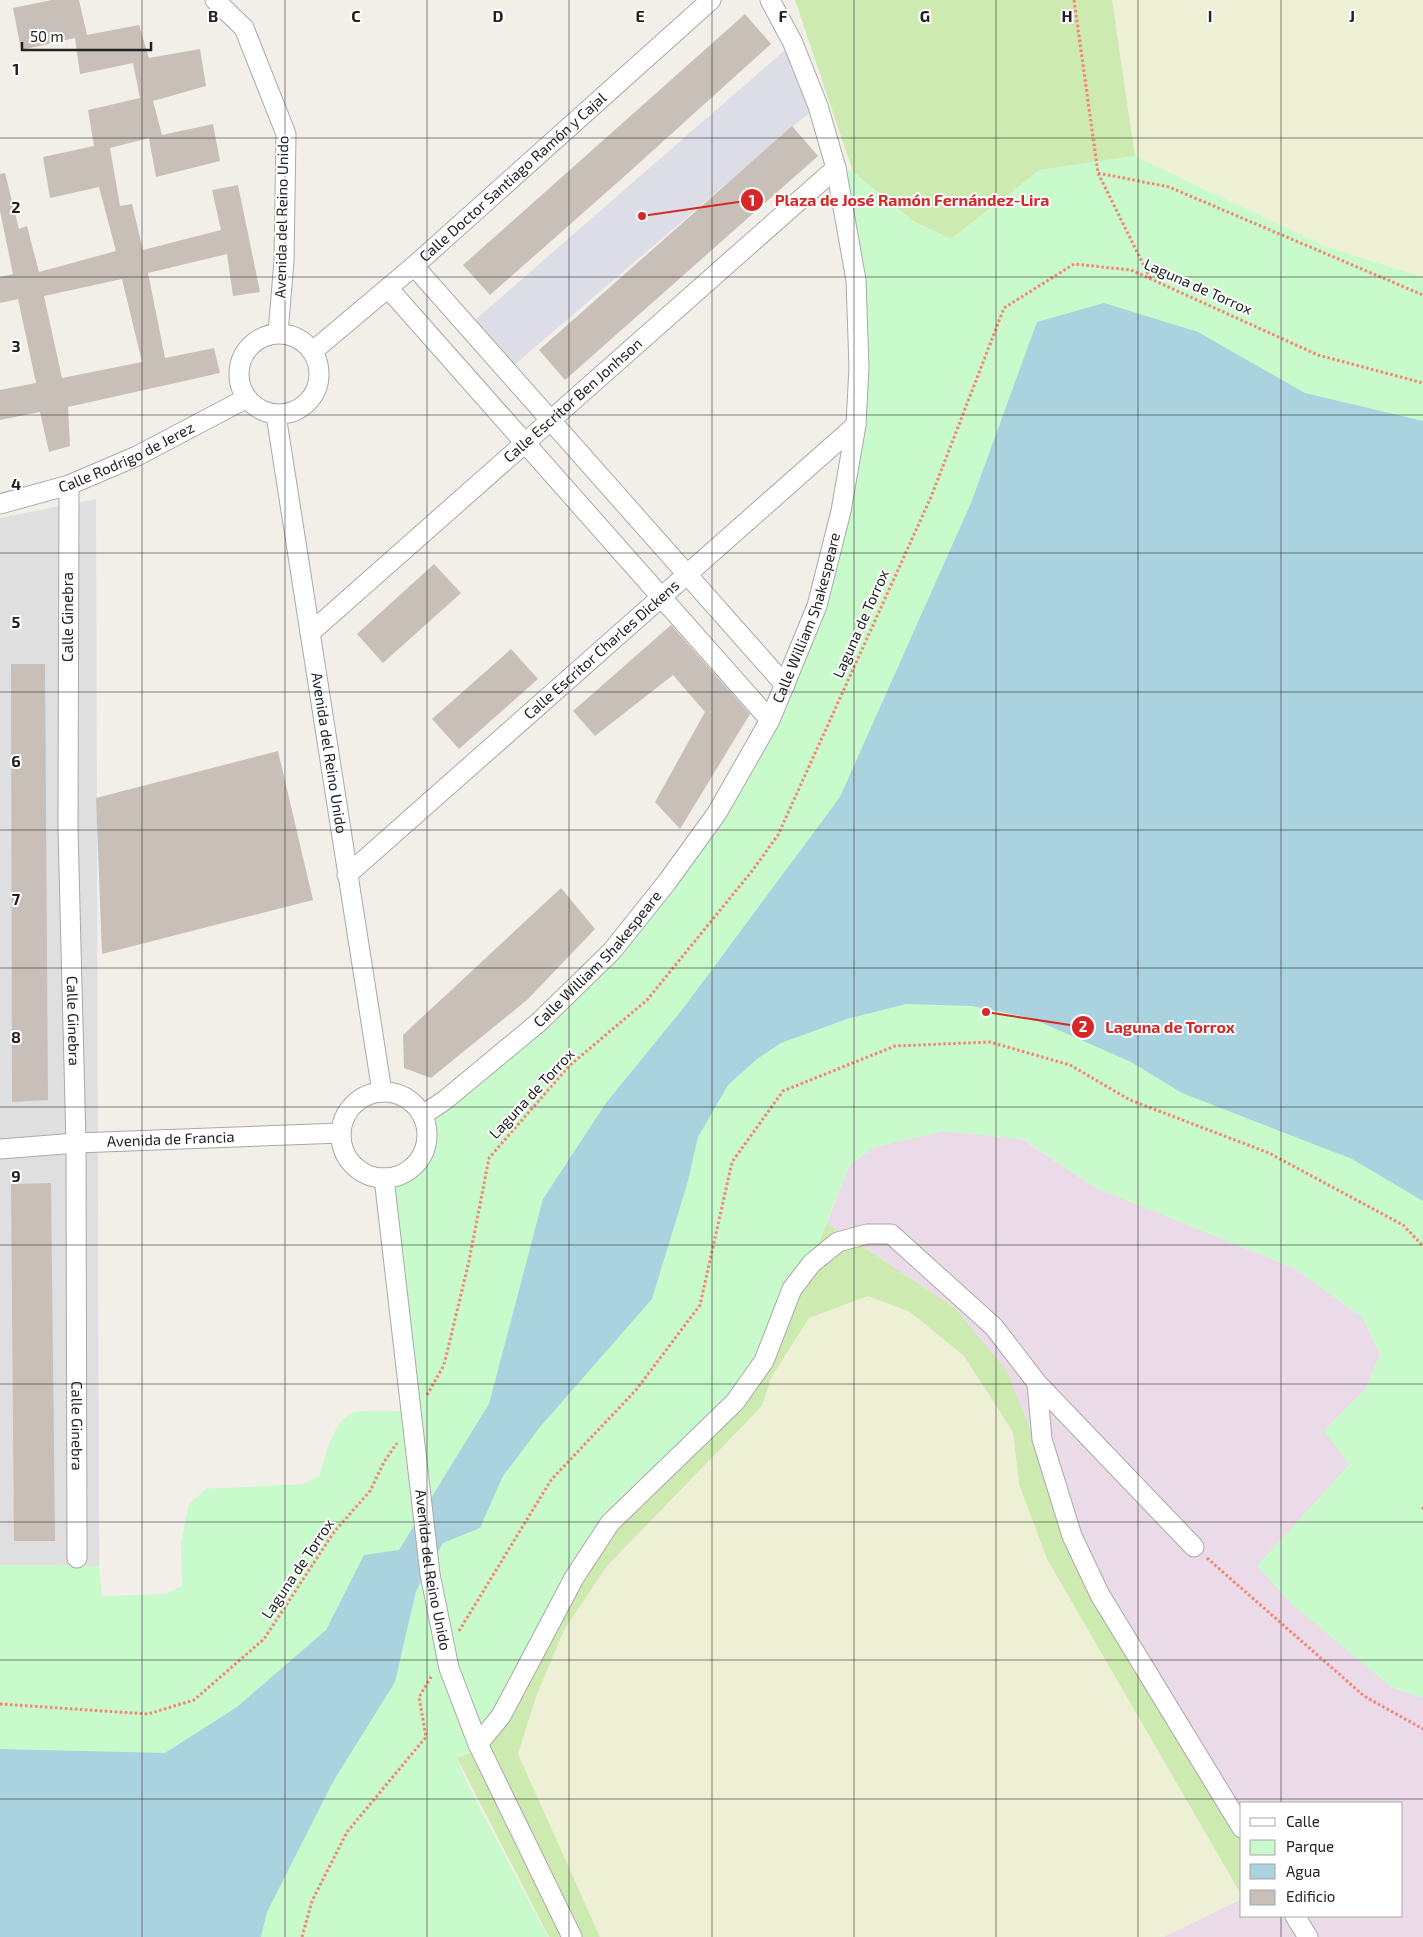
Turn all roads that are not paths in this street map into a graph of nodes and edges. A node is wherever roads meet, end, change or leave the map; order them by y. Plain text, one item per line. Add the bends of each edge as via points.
1 (215, 0) edge
2 (711, 0) edge
3 (770, 0) edge
4 (836, 168) junction
5 (414, 266) junction
6 (388, 288) junction
7 (278, 333) junction
8 (313, 351) junction
9 (247, 398) junction
10 (276, 414) junction
11 (551, 420) junction
12 (856, 425) junction
13 (525, 443) junction
14 (69, 486) junction
15 (0, 504) edge
16 (687, 574) junction
17 (661, 597) junction
18 (310, 634) junction
19 (785, 685) junction
20 (770, 720) junction
21 (348, 875) junction
22 (382, 1092) junction
23 (422, 1115) junction
24 (341, 1133) junction
25 (76, 1143) junction
26 (0, 1150) edge
27 (384, 1178) junction
28 (1037, 1383) junction
29 (1194, 1547) road end
30 (77, 1558) dead end
31 (478, 1744) junction
32 (1240, 1825) edge
33 (1296, 1917) edge
34 (572, 1937) edge
35 (1308, 1937) edge

1 - 7 street, Avenida del Reino Unido via 244,28 286,134 284,261
2 - 5 street, Calle Doctor Santiago Ramón y Cajal
3 - 4 street, Calle William Shakespeare via 793,44 818,106
4 - 11 street, Calle Escritor Ben Jonhson
4 - 12 street, Calle William Shakespeare via 856,280 859,367
5 - 6 street, Calle Doctor Santiago Ramón y Cajal
5 - 11 street
6 - 8 street, Calle Doctor Santiago Ramón y Cajal
6 - 13 street
7 - 8 street via 298,338
7 - 9 street via 255,342 243,357 239,375
8 - 10 street via 320,376 311,400 289,414
9 - 10 street via 265,412
9 - 14 street, Calle Rodrigo de Jerez via 137,456
10 - 18 street, Avenida del Reino Unido
11 - 13 street, Calle Escritor Ben Jonhson
11 - 16 street
12 - 16 street, Calle Escritor Charles Dickens
12 - 19 street, Calle William Shakespeare via 841,511 817,606
13 - 17 street
13 - 18 street, Calle Escritor Ben Jonhson
14 - 15 street, Calle Rodrigo de Jerez
14 - 25 street, Calle Ginebra via 68,829
16 - 17 street, Calle Escritor Charles Dickens
16 - 19 street
17 - 20 street
17 - 21 street, Calle Escritor Charles Dickens
18 - 21 street, Avenida del Reino Unido
19 - 20 street, Calle William Shakespeare
20 - 23 street, Calle William Shakespeare via 717,813 612,951 538,1023 445,1100
21 - 22 street, Avenida del Reino Unido
22 - 23 street via 406,1097
22 - 24 street via 370,1094 354,1105
23 - 27 street via 427,1129 421,1157 399,1175
24 - 25 street, Avenida de Francia
24 - 27 street via 343,1147 358,1169
25 - 26 street, Avenida de Francia
25 - 30 street, Calle Ginebra
27 - 31 street, Avenida del Reino Unido via 430,1574 449,1668
28 - 29 street
28 - 31 street via 994,1326 891,1234 867,1234 838,1242 812,1263 792,1289 764,1362 735,1402 610,1523 574,1578 501,1716
28 - 32 street via 1042,1439 1072,1536 1100,1595
31 - 34 street, Avenida del Reino Unido
33 - 35 street

